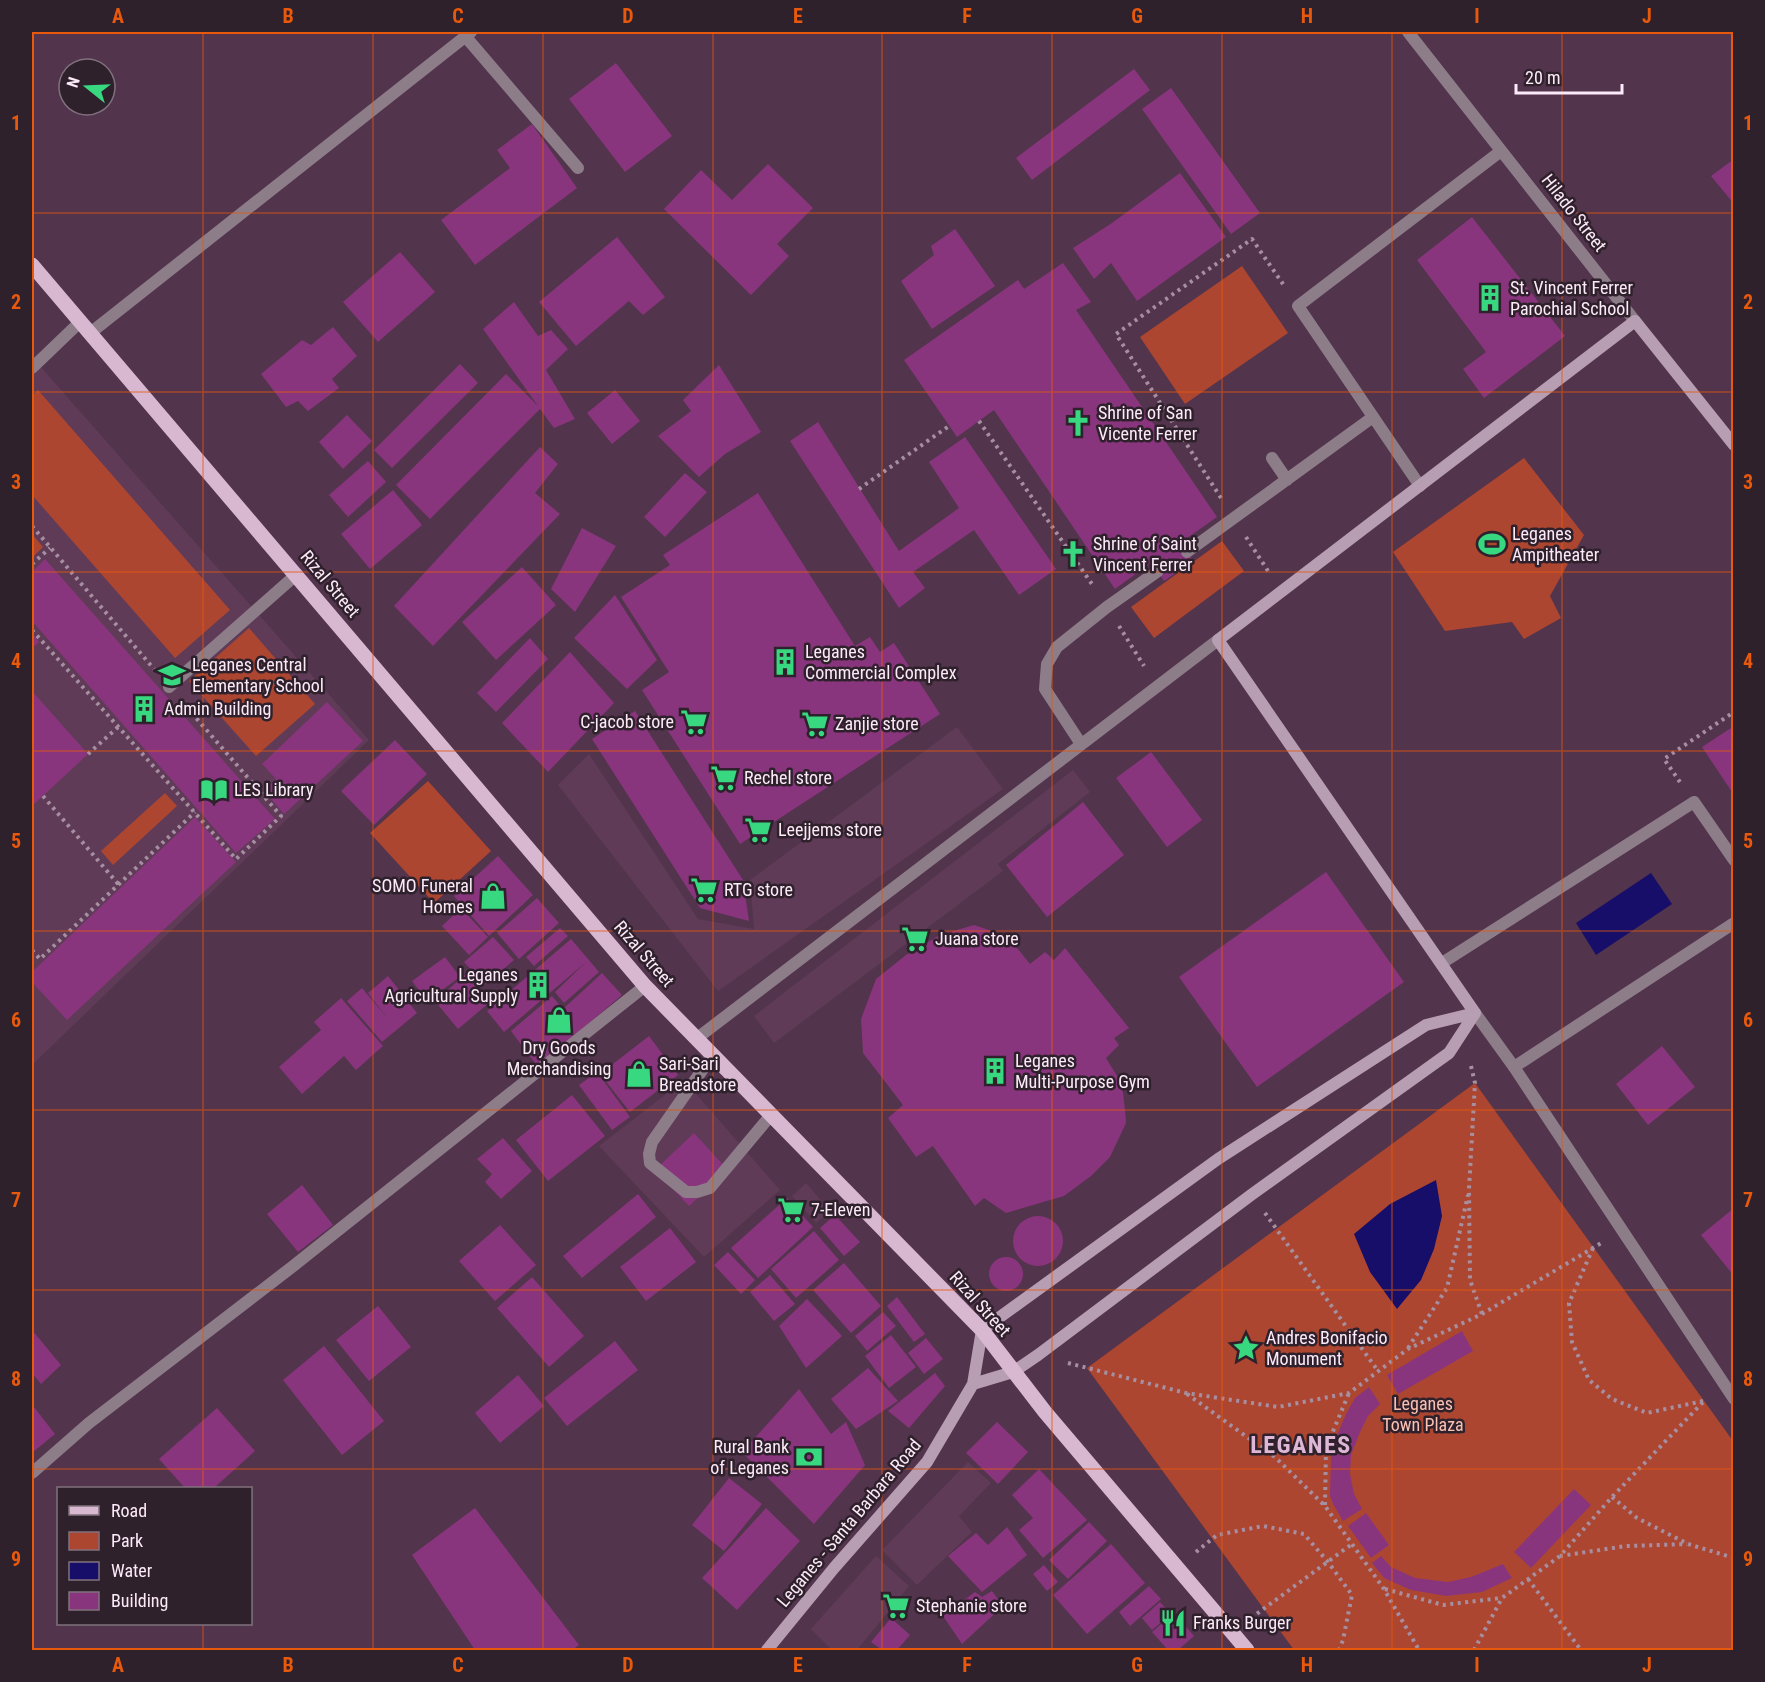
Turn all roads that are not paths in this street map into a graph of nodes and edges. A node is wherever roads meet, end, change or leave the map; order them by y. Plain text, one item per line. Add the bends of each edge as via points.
1 (1408, 32) edge
2 (468, 34) edge
3 (1501, 151) junction
4 (578, 168) dead end
5 (32, 265) edge
6 (81, 321) junction
7 (1635, 321) junction
8 (89, 334) junction
9 (32, 368) edge
10 (1373, 417) junction
11 (1734, 445) edge
12 (1272, 458) dead end
13 (1287, 480) junction
14 (1420, 486) junction
15 (1187, 552) dead end
16 (1158, 571) dead end
17 (297, 574) junction
18 (1218, 640) junction
19 (169, 687) dead end
20 (1082, 744) junction
21 (1734, 860) edge
22 (1734, 923) edge
23 (1442, 963) junction
24 (645, 986) junction
25 (1475, 1013) junction
26 (696, 1039) junction
27 (712, 1056) junction
28 (1514, 1066) junction
29 (771, 1115) junction
30 (982, 1330) junction
31 (1013, 1372) junction
32 (973, 1384) junction
33 (1730, 1394) edge
34 (32, 1473) edge
35 (767, 1650) edge
36 (1247, 1650) edge

1 - 3 street, Hilado Street
2 - 4 street
2 - 8 street
3 - 7 street, Hilado Street
3 - 10 street via 1298,306
5 - 6 main road, Rizal Street
6 - 8 main road, Rizal Street
6 - 9 street
7 - 11 main road, Hilado Street
7 - 14 main road
8 - 17 main road, Rizal Street
10 - 13 street
10 - 14 street
12 - 13 street
13 - 15 street
14 - 18 main road
16 - 20 street via 1057,646 1047,664 1045,689
17 - 19 street
17 - 24 main road, Rizal Street
18 - 20 street
18 - 23 main road
20 - 26 street
21 - 23 street via 1694,802
22 - 28 street
23 - 25 main road
24 - 26 main road, Rizal Street
24 - 34 street via 89,1423
25 - 28 street
25 - 30 main road via 1426,1025 1218,1160
25 - 31 main road via 1449,1053
26 - 27 main road, Rizal Street
27 - 29 main road, Rizal Street
27 - 29 street via 652,1142 650,1163 686,1192 710,1188
28 - 33 street
29 - 30 main road, Rizal Street
30 - 31 main road, Rizal Street
30 - 32 main road
31 - 32 main road
31 - 36 main road, Rizal Street
32 - 35 main road, Leganes - Santa Barbara Road via 927,1462

